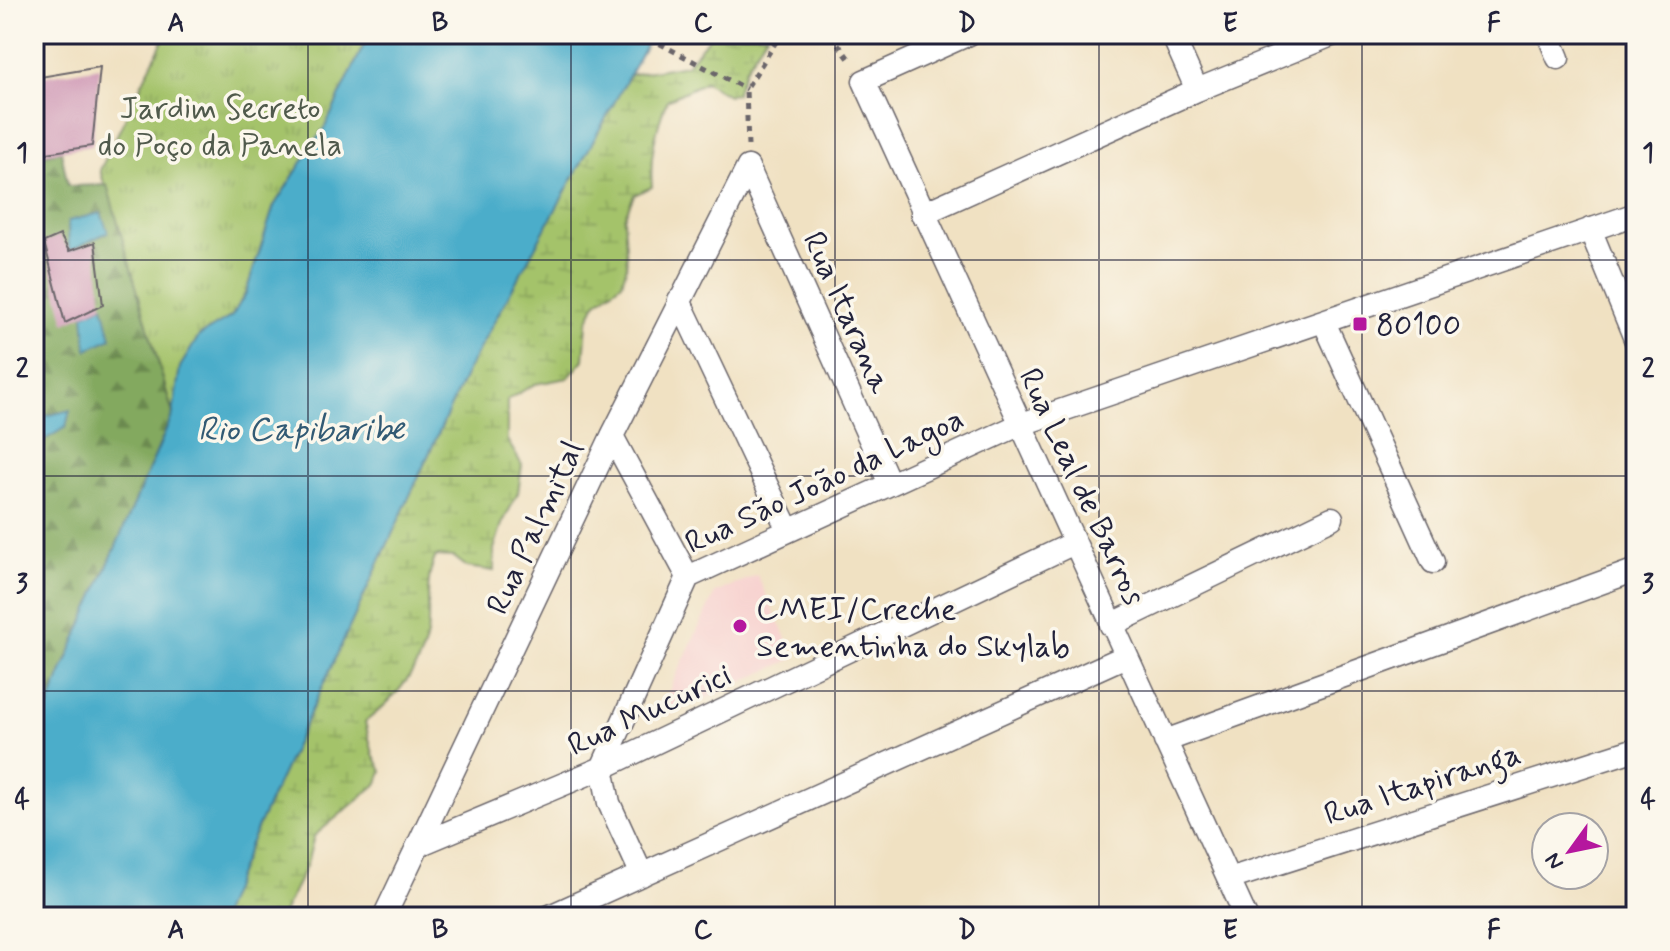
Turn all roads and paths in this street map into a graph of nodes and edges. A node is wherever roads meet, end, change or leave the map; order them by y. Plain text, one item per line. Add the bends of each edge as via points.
1 (781, 34) edge
2 (831, 34) edge
3 (969, 34) edge
4 (1172, 34) edge
5 (1334, 34) edge
6 (1548, 34) edge
7 (649, 38) dead end
8 (1558, 58) dead end
9 (864, 81) junction
10 (746, 89) junction
11 (1197, 90) junction
12 (748, 167) junction
13 (922, 214) junction
14 (1636, 214) edge
15 (1590, 229) junction
16 (679, 300) junction
17 (1324, 322) junction
18 (1636, 341) edge
19 (1019, 425) junction
20 (612, 436) junction
21 (890, 484) junction
22 (1332, 518) dead end
23 (788, 530) junction
24 (1074, 543) junction
25 (1433, 562) dead end
26 (1636, 570) edge
27 (688, 577) junction
28 (1111, 625) junction
29 (1126, 656) junction
30 (1165, 741) junction
31 (1636, 749) edge
32 (602, 768) junction
33 (421, 844) junction
34 (642, 875) junction
35 (1229, 879) junction
36 (1238, 915) edge
37 (384, 917) edge
38 (548, 917) edge

1 - 10 path
2 - 9 path
3 - 9 street
4 - 11 street
5 - 11 street
6 - 8 street
7 - 10 path
9 - 13 street, Rua Leal de Barros
10 - 12 path
11 - 13 street
12 - 16 street, Rua Palmital
12 - 21 street, Rua Itarana
13 - 19 street, Rua Leal de Barros
14 - 15 street, Rua São João da Lagoa
15 - 17 street, Rua São João da Lagoa
15 - 18 street
16 - 20 street, Rua Palmital
16 - 23 street
17 - 19 street, Rua São João da Lagoa
17 - 25 street
19 - 21 street, Rua São João da Lagoa
19 - 24 street, Rua Leal de Barros
20 - 27 street
20 - 33 street, Rua Palmital
21 - 23 street, Rua São João da Lagoa
22 - 28 street
23 - 27 street, Rua São João da Lagoa
24 - 28 street, Rua Leal de Barros
24 - 32 street, Rua Mucurici
26 - 30 street
27 - 32 street, Rua São João da Lagoa
28 - 29 street, Rua Leal de Barros
29 - 30 street, Rua Leal de Barros
29 - 34 street
30 - 35 street, Rua Leal de Barros
31 - 35 street, Rua Itapiranga
32 - 33 street, Rua Mucurici
32 - 34 street via 609,803
33 - 37 street, Rua Palmital
34 - 38 street
35 - 36 street, Rua Leal de Barros

